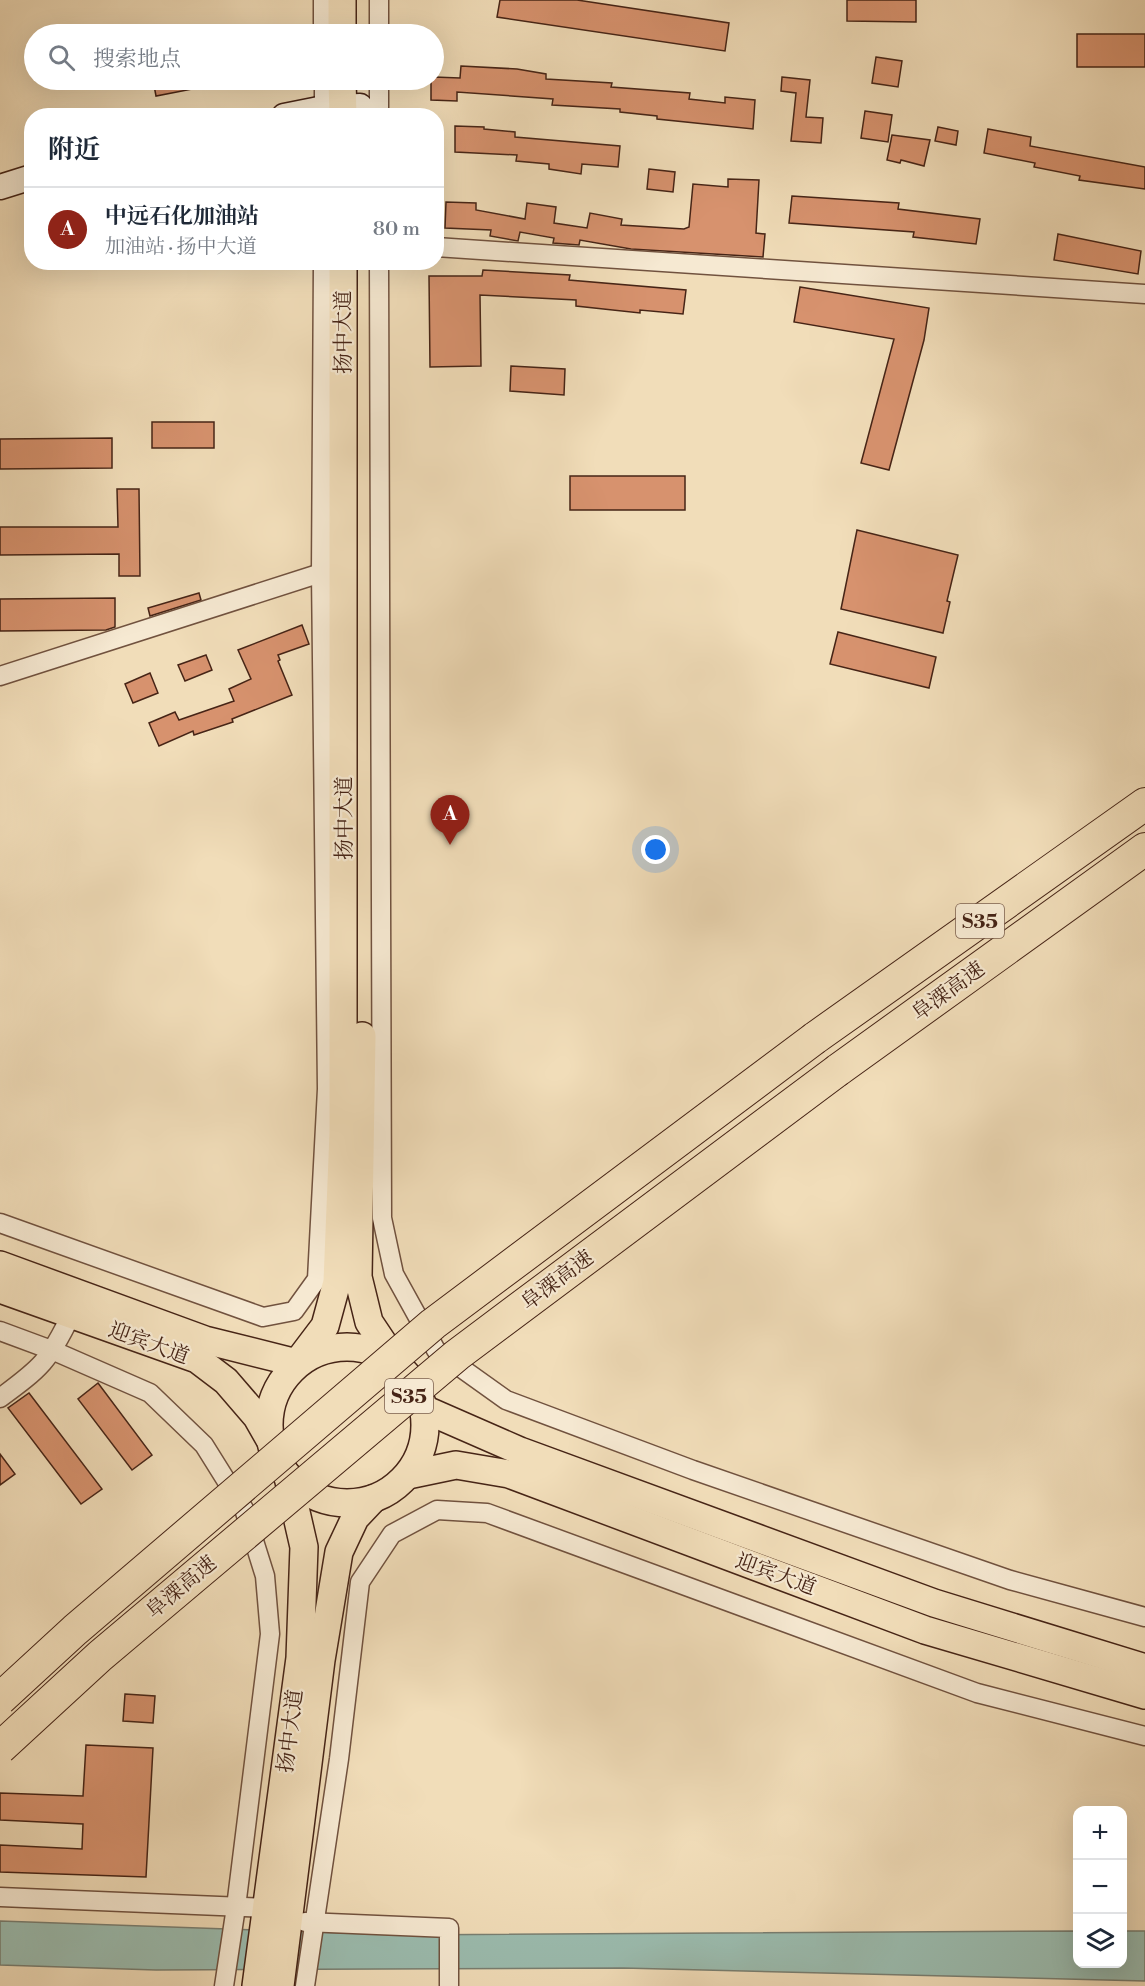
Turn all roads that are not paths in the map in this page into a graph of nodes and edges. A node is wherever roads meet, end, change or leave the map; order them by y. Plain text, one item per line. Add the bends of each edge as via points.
1 (323, 0) edge
2 (342, 0) edge
3 (360, 0) edge
4 (379, 0) edge
5 (323, 24) edge
6 (342, 24) edge
7 (360, 24) edge
8 (379, 24) edge
9 (331, 90) edge
10 (344, 90) edge
11 (356, 90) edge
12 (369, 90) edge
13 (344, 108) edge
14 (346, 108) edge
15 (349, 108) edge
16 (351, 108) edge
17 (24, 180) edge
18 (0, 187) edge
19 (444, 249) edge
20 (323, 270) edge
21 (343, 270) edge
22 (360, 270) edge
23 (379, 270) edge
24 (1145, 294) edge
25 (321, 573) junction
26 (0, 676) edge
27 (1145, 804) edge
28 (1145, 849) edge
29 (0, 1223) edge
30 (0, 1265) edge
31 (0, 1289) edge
32 (71, 1315) junction
33 (0, 1331) edge
34 (54, 1351) junction
35 (297, 1363) junction
36 (397, 1364) junction
37 (0, 1398) edge
38 (424, 1409) junction
39 (269, 1438) junction
40 (408, 1475) junction
41 (288, 1477) junction
42 (373, 1499) junction
43 (1145, 1617) edge
44 (1145, 1668) edge
45 (1145, 1695) edge
46 (0, 1699) edge
47 (1145, 1736) edge
48 (0, 1748) edge
49 (0, 1897) edge
50 (237, 1906) junction
51 (285, 1922) junction
52 (276, 1984) edge
53 (448, 1984) edge
54 (224, 1986) edge

1 - 5 street
2 - 6 main road
3 - 7 main road
4 - 8 street
9 - 13 street
10 - 14 main road
11 - 15 main road
12 - 16 street
17 - 18 street
19 - 24 street
20 - 25 street
21 - 35 main road, 扬中大道 via 343,1133 337,1282 325,1326
22 - 36 main road, 扬中大道 via 362,1138 358,1277 369,1322
23 - 43 street via 382,1218 394,1274 436,1350 506,1400 660,1458 1010,1580
25 - 26 street
25 - 29 street via 327,1089 317,1279 294,1311 263,1317
27 - 46 highway, 阜溧高速 / S35, bridge via 815,1038 433,1324 75,1630
28 - 48 highway, 阜溧高速 / S35, bridge via 838,1070 457,1355 100,1656
30 - 35 main road, 迎宾大道 via 205,1340
31 - 32 main road, 迎宾大道
32 - 34 street
32 - 39 main road, 迎宾大道 via 197,1359 226,1382 257,1417
33 - 34 street
34 - 37 street via 38,1370
34 - 50 street via 150,1393 204,1445 243,1509 265,1576 270,1634
35 - 36 main road via 321,1350 347,1346 374,1350
35 - 39 main road via 282,1378 272,1397
36 - 38 main road via 415,1384
38 - 40 main road via 425,1436
38 - 44 main road, 迎宾大道 via 520,1451 934,1603
39 - 41 main road
40 - 42 main road
40 - 45 main road, 迎宾大道 via 456,1466 509,1474 925,1630
41 - 42 main road via 306,1492 327,1501
41 - 51 main road, 扬中大道 via 304,1547 304,1589
42 - 51 main road, 扬中大道 via 355,1518 339,1552
47 - 51 street via 977,1693 487,1513 437,1510 392,1534 360,1582
49 - 50 street
50 - 51 street
50 - 54 street
51 - 52 main road, 扬中大道
51 - 53 street via 449,1928

